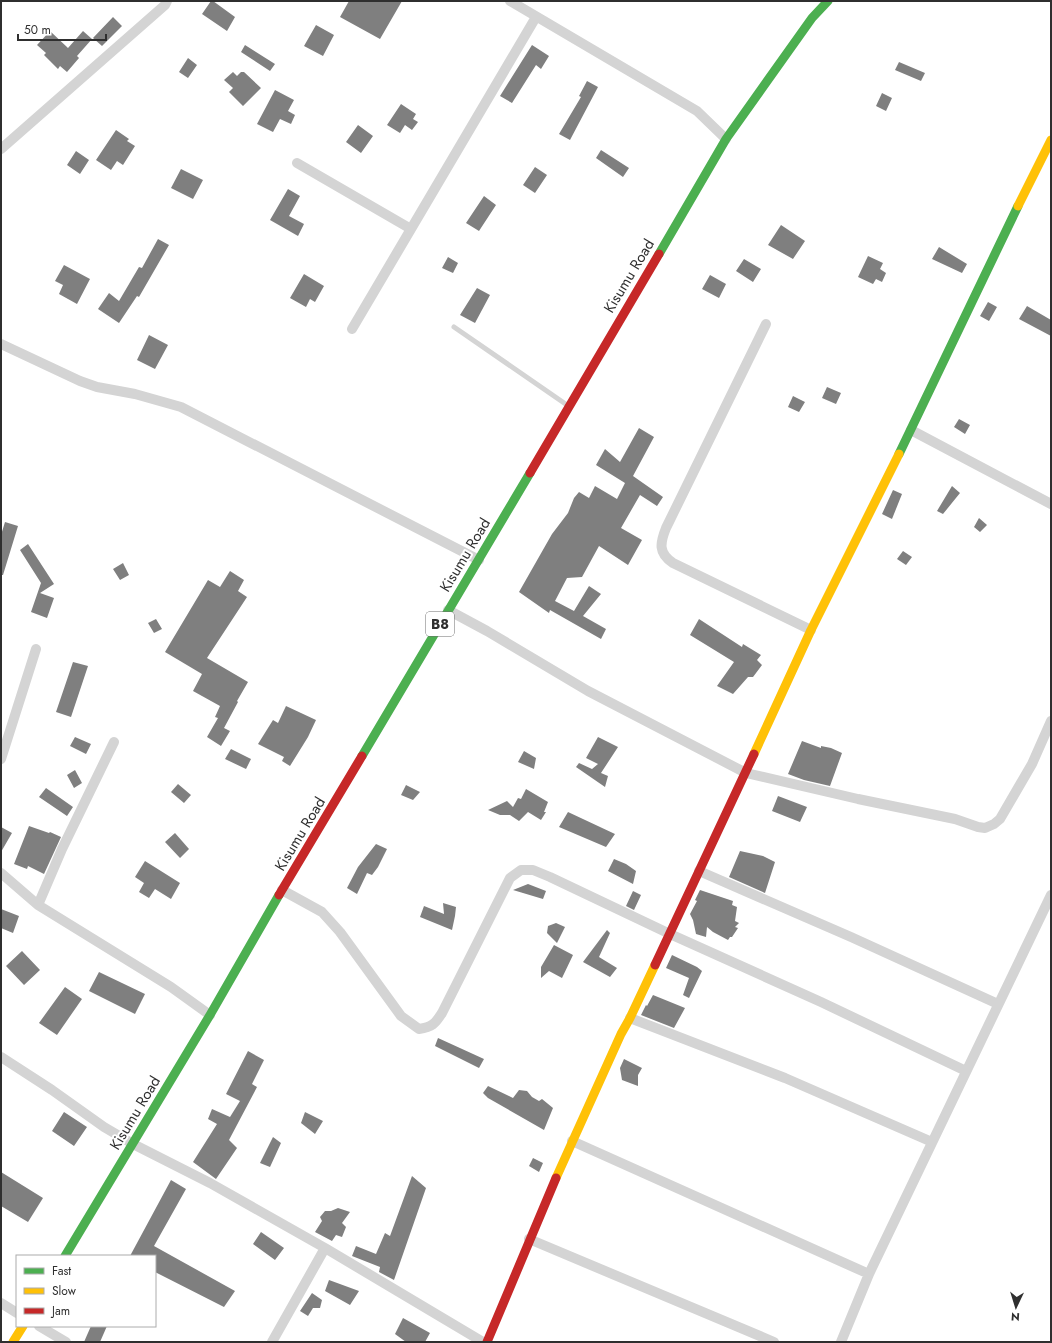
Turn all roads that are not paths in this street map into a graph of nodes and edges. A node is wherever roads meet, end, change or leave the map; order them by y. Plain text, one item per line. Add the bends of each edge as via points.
1 (167, 1) edge
2 (510, 1) edge
3 (828, 1) edge
4 (536, 17) junction
5 (726, 138) junction
6 (1051, 140) edge
7 (1, 149) edge
8 (1047, 157) edge
9 (297, 163) dead end
10 (411, 229) junction
11 (766, 324) dead end
12 (454, 327) dead end
13 (352, 329) dead end
14 (1, 344) edge
15 (570, 406) junction
16 (911, 430) junction
17 (1051, 504) edge
18 (479, 560) junction
19 (448, 610) junction
20 (811, 630) junction
21 (36, 649) dead end
22 (1051, 721) edge
23 (114, 742) dead end
24 (1, 759) edge
25 (746, 773) junction
26 (699, 871) junction
27 (1, 873) edge
28 (282, 890) junction
29 (1051, 895) edge
30 (38, 905) junction
31 (670, 934) junction
32 (998, 1004) junction
33 (210, 1015) junction
34 (630, 1018) junction
35 (1, 1057) edge
36 (966, 1071) junction
37 (572, 1141) junction
38 (932, 1142) junction
39 (133, 1144) junction
40 (530, 1239) junction
41 (325, 1248) junction
42 (66, 1255) edge
43 (869, 1274) junction
44 (1, 1303) edge
45 (16, 1312) edge
46 (22, 1327) edge
47 (40, 1327) edge
48 (13, 1342) edge
49 (66, 1342) edge
50 (272, 1342) edge
51 (483, 1342) edge
52 (487, 1342) edge
53 (774, 1342) edge
54 (841, 1342) edge

1 - 7 street
2 - 4 street
3 - 5 main road, Kisumu Road / B8 via 812,18
4 - 5 street via 697,111
4 - 10 street
5 - 15 main road, Kisumu Road / B8
6 - 8 main road
8 - 16 main road via 1008,225
9 - 10 street
10 - 13 street
11 - 20 street via 666,528 662,548 665,558 673,563
12 - 15 lane
14 - 18 street via 97,387 181,407
15 - 18 main road, Kisumu Road / B8
16 - 17 street
16 - 20 main road
18 - 19 main road, Kisumu Road / B8
19 - 25 street via 588,692
19 - 28 main road, Kisumu Road / B8
20 - 25 main road
21 - 24 street
22 - 25 street via 1036,758 1000,819 985,828 955,819
23 - 30 street
25 - 26 main road
26 - 31 main road
26 - 32 street
27 - 30 street
28 - 31 street via 322,912 340,932 401,1016 419,1029 428,1028 442,1013 510,878 521,870 533,870 550,876
28 - 33 main road, Kisumu Road / B8
29 - 32 street
30 - 33 street via 171,987
31 - 34 main road
31 - 36 street
32 - 36 street
33 - 39 main road, Kisumu Road / B8
34 - 37 main road
34 - 38 street via 785,1078
35 - 39 street
36 - 38 street
37 - 40 main road
37 - 43 street
38 - 43 street
39 - 41 street via 210,1183
39 - 42 main road, Kisumu Road / B8
40 - 52 main road
40 - 53 street
41 - 50 street
41 - 51 street
43 - 54 street
44 - 45 street
46 - 48 main road
47 - 49 street

